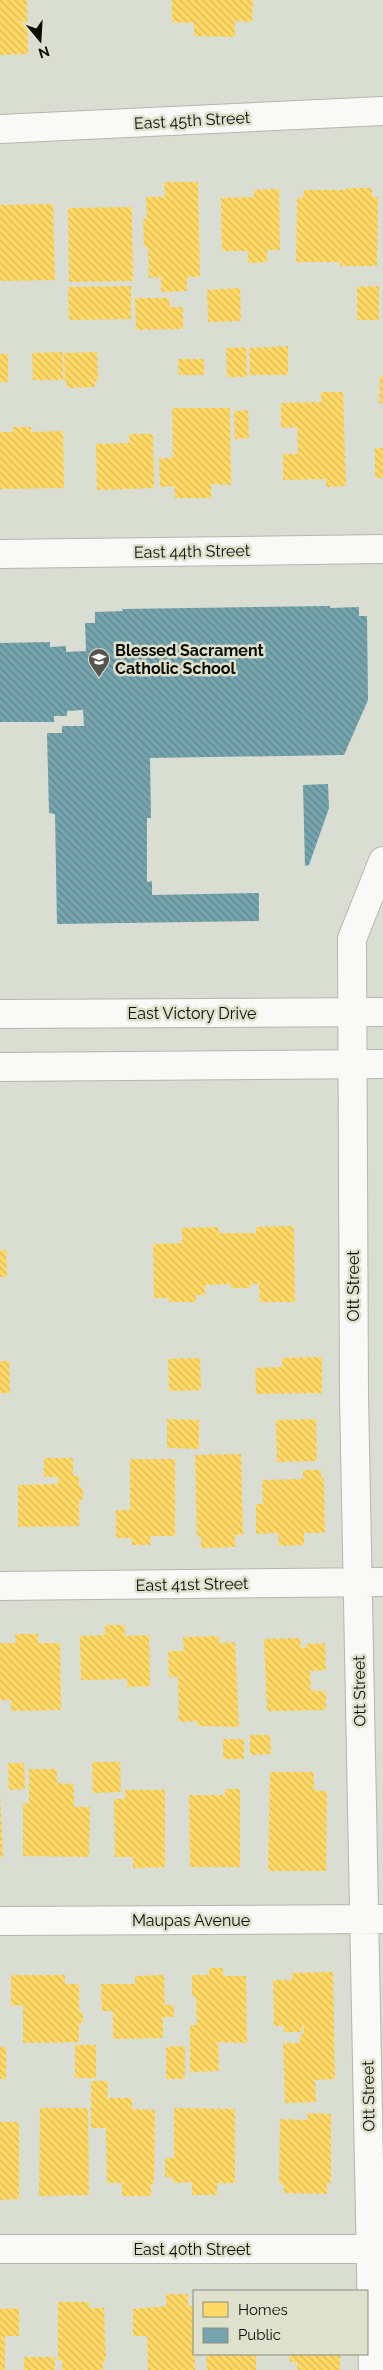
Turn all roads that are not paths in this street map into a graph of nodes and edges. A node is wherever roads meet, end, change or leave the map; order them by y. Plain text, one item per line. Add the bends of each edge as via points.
1 (383, 112) edge
2 (0, 129) edge
3 (383, 549) edge
4 (0, 554) edge
5 (383, 861) edge
6 (353, 1012) junction
7 (383, 1012) edge
8 (0, 1014) edge
9 (383, 1064) edge
10 (353, 1065) junction
11 (0, 1067) edge
12 (370, 1582) edge
13 (0, 1586) edge
14 (373, 1919) edge
15 (0, 1921) edge
16 (0, 2249) edge
17 (377, 2249) edge
18 (373, 2370) edge

1 - 2 street, East 45th Street
3 - 4 street, East 44th Street
5 - 6 street, Ott Street via 352,939
6 - 7 street, East Victory Drive
6 - 8 street, East Victory Drive
6 - 10 street, Ott Street
9 - 10 street
10 - 11 street
10 - 12 street, Ott Street via 354,1396
12 - 13 street, East 41st Street
12 - 14 street, Ott Street
14 - 15 street, Maupas Avenue
14 - 17 street, Ott Street
16 - 17 street, East 40th Street
17 - 18 street, Ott Street

